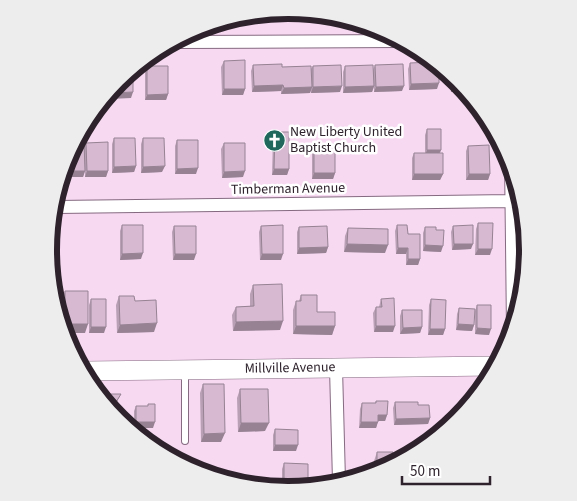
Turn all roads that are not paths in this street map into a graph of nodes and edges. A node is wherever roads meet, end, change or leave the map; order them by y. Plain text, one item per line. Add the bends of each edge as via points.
1 (387, 41) edge
2 (188, 42) edge
3 (515, 201) edge
4 (61, 208) edge
5 (513, 305) edge
6 (489, 366) edge
7 (336, 368) junction
8 (185, 370) junction
9 (91, 371) edge
10 (184, 441) dead end
11 (339, 477) edge

1 - 2 street
3 - 4 street, Timberman Avenue
3 - 5 street
6 - 7 main road, Millville Avenue
7 - 8 main road, Millville Avenue
7 - 11 street
8 - 9 main road, Millville Avenue
8 - 10 lane

